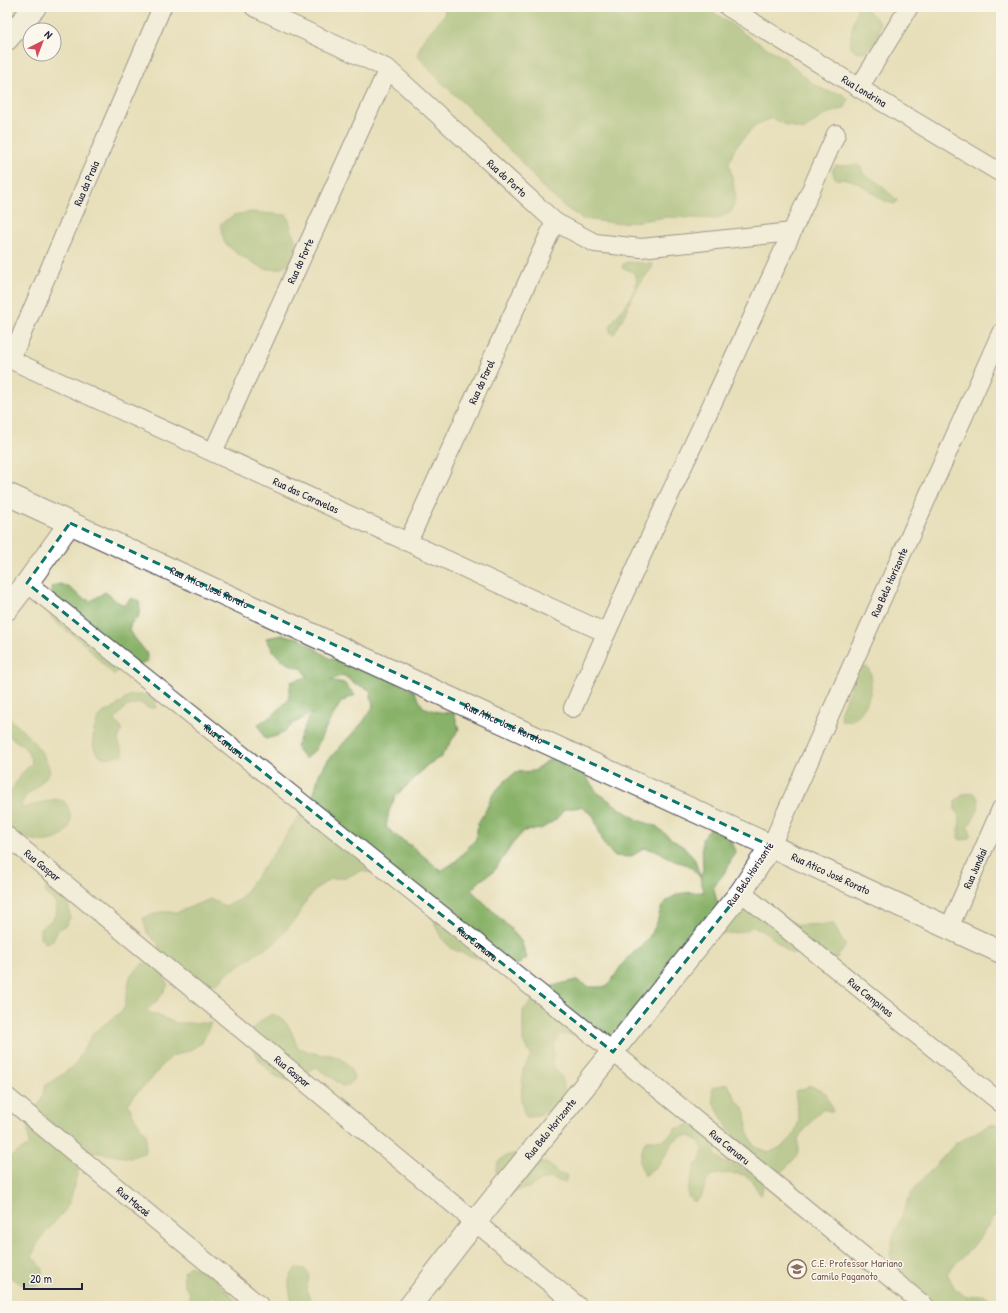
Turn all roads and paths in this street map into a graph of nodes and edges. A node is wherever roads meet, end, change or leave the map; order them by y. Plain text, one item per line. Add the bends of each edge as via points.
1 (35, 7) edge
2 (162, 7) edge
3 (254, 7) edge
4 (728, 7) edge
5 (909, 7) edge
6 (7, 39) edge
7 (388, 69) junction
8 (859, 88) junction
9 (836, 134) dead end
10 (1001, 173) edge
11 (555, 222) junction
12 (792, 232) junction
13 (1001, 333) edge
14 (9, 358) edge
15 (213, 452) junction
16 (7, 494) edge
17 (70, 523) junction
18 (408, 542) junction
19 (27, 583) junction
20 (7, 609) edge
21 (606, 633) junction
22 (573, 708) dead end
23 (1001, 809) edge
24 (7, 836) edge
25 (771, 846) junction
26 (741, 892) junction
27 (949, 928) junction
28 (1001, 952) edge
29 (612, 1052) junction
30 (7, 1097) edge
31 (1001, 1103) edge
32 (475, 1222) junction
33 (260, 1306) edge
34 (410, 1306) edge
35 (578, 1306) edge
36 (925, 1306) edge

1 - 6 street
2 - 14 street, Rua da Praia
3 - 7 street, Rua do Porto
4 - 8 street, Rua Londrina
5 - 8 street
7 - 11 street, Rua do Porto
7 - 15 street, Rua do Forte
8 - 10 street, Rua Londrina
9 - 12 street
11 - 12 street, Rua do Porto via 595,243 641,248
11 - 18 street, Rua do Farol
12 - 21 street
13 - 25 street, Rua Belo Horizonte
14 - 15 street, Rua das Caravelas
15 - 18 street, Rua das Caravelas
16 - 17 street, Rua Atico José Rorato
17 - 19 street
17 - 25 street, Rua Atico José Rorato
18 - 21 street, Rua das Caravelas
19 - 20 street
19 - 29 street, Rua Caruaru
21 - 22 street
23 - 27 street, Rua Jundiaí
24 - 32 street, Rua Gaspar
25 - 26 street, Rua Belo Horizonte
25 - 27 street, Rua Atico José Rorato
26 - 29 street, Rua Belo Horizonte
26 - 31 street, Rua Campinas
27 - 28 street, Rua Atico José Rorato
29 - 32 street, Rua Belo Horizonte
29 - 36 street, Rua Caruaru
30 - 33 street, Rua Macaé
32 - 34 street, Rua Belo Horizonte
32 - 35 street, Rua Gaspar

